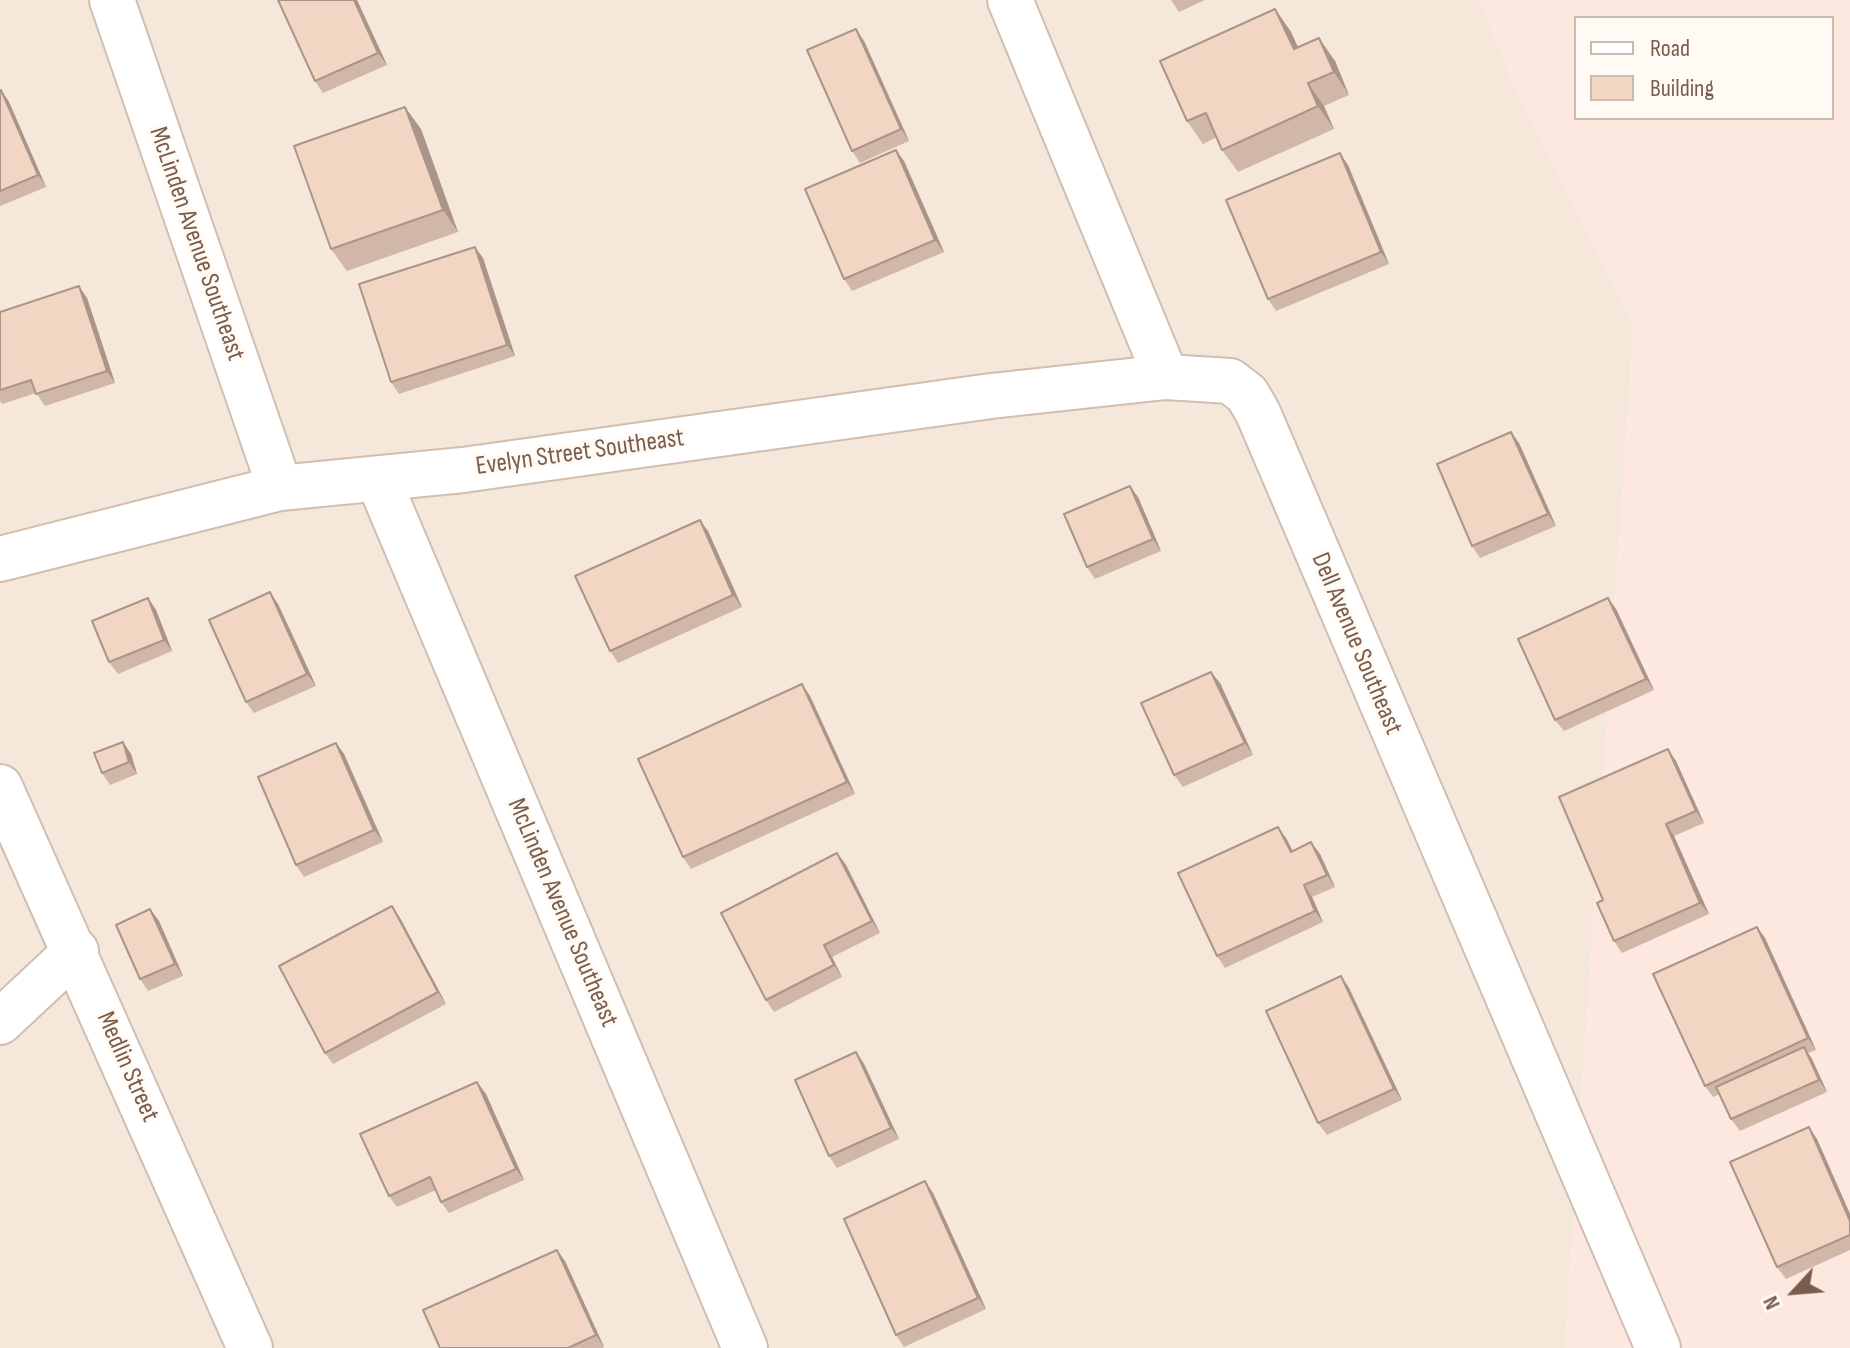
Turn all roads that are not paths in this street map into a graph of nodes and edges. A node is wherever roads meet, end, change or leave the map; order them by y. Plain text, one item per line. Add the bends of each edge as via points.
1 (112, 0) edge
2 (1010, 0) edge
3 (1166, 377) junction
4 (378, 479) junction
5 (280, 488) junction
6 (0, 559) edge
7 (0, 787) edge
8 (76, 951) junction
9 (0, 1022) edge
10 (250, 1348) edge
11 (745, 1348) edge
12 (1658, 1348) edge

1 - 5 street, McLinden Avenue Southeast
2 - 3 street
3 - 4 street, Evelyn Street Southeast
3 - 12 street, Dell Avenue Southeast via 1230,381 1247,394 1258,413
4 - 5 street, Evelyn Street Southeast
4 - 11 street, McLinden Avenue Southeast
5 - 6 street, Evelyn Street Southeast
7 - 8 street, Medlin Street
8 - 9 street
8 - 10 street, Medlin Street

